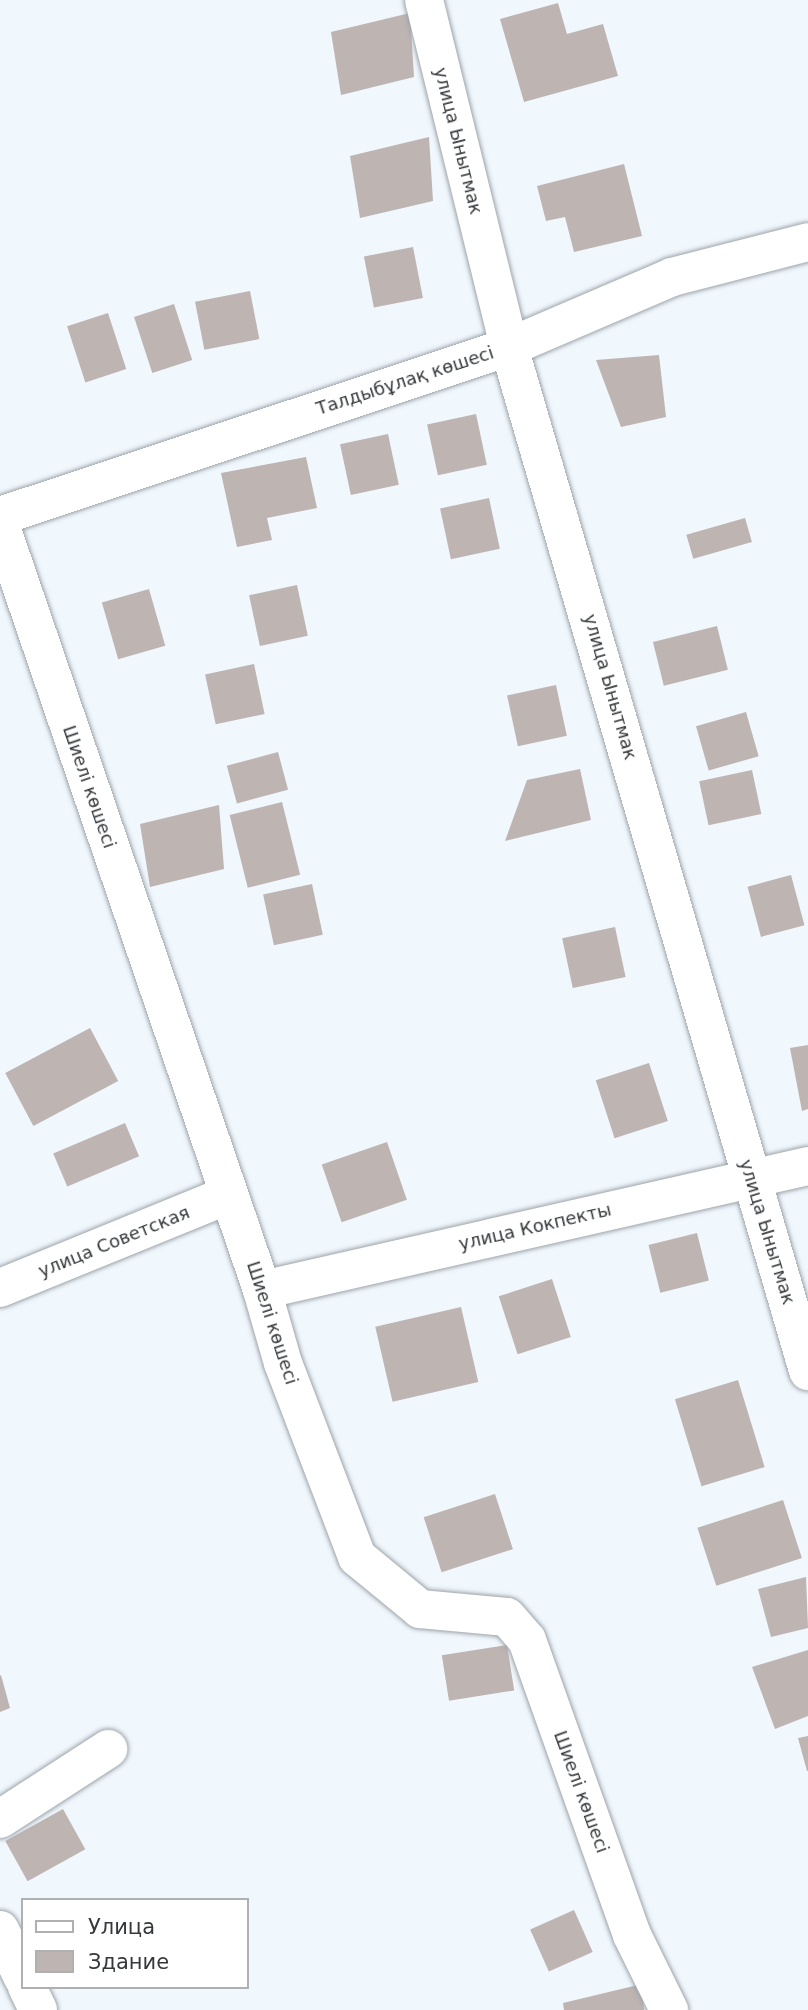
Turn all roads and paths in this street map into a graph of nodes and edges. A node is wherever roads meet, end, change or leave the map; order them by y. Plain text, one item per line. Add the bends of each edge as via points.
1 (424, 0) edge
2 (808, 242) edge
3 (509, 347) junction
4 (0, 516) edge
5 (0, 524) edge
6 (808, 1166) edge
7 (750, 1178) junction
8 (228, 1195) junction
9 (0, 1288) edge
10 (262, 1290) junction
11 (808, 1371) edge
12 (108, 1749) dead end
13 (0, 1819) edge
14 (0, 1930) edge
15 (21, 1974) edge
16 (28, 1989) edge
17 (38, 2010) edge
18 (668, 2010) edge

1 - 3 street, улица Ынытмак
2 - 3 street, Талдыбұлақ көшесі via 672,277
3 - 4 street, Талдыбұлақ көшесі
3 - 7 street, улица Ынытмак
5 - 8 street, Шиелі көшесі
6 - 7 street, улица Кокпекты
7 - 10 street, улица Кокпекты
7 - 11 street, улица Ынытмак
8 - 9 street, улица Советская
8 - 10 street, Шиелі көшесі
10 - 18 street, Шиелі көшесі via 283,1363 356,1557 420,1609 507,1618 527,1640 632,1935
12 - 13 street
14 - 15 street
16 - 17 street

